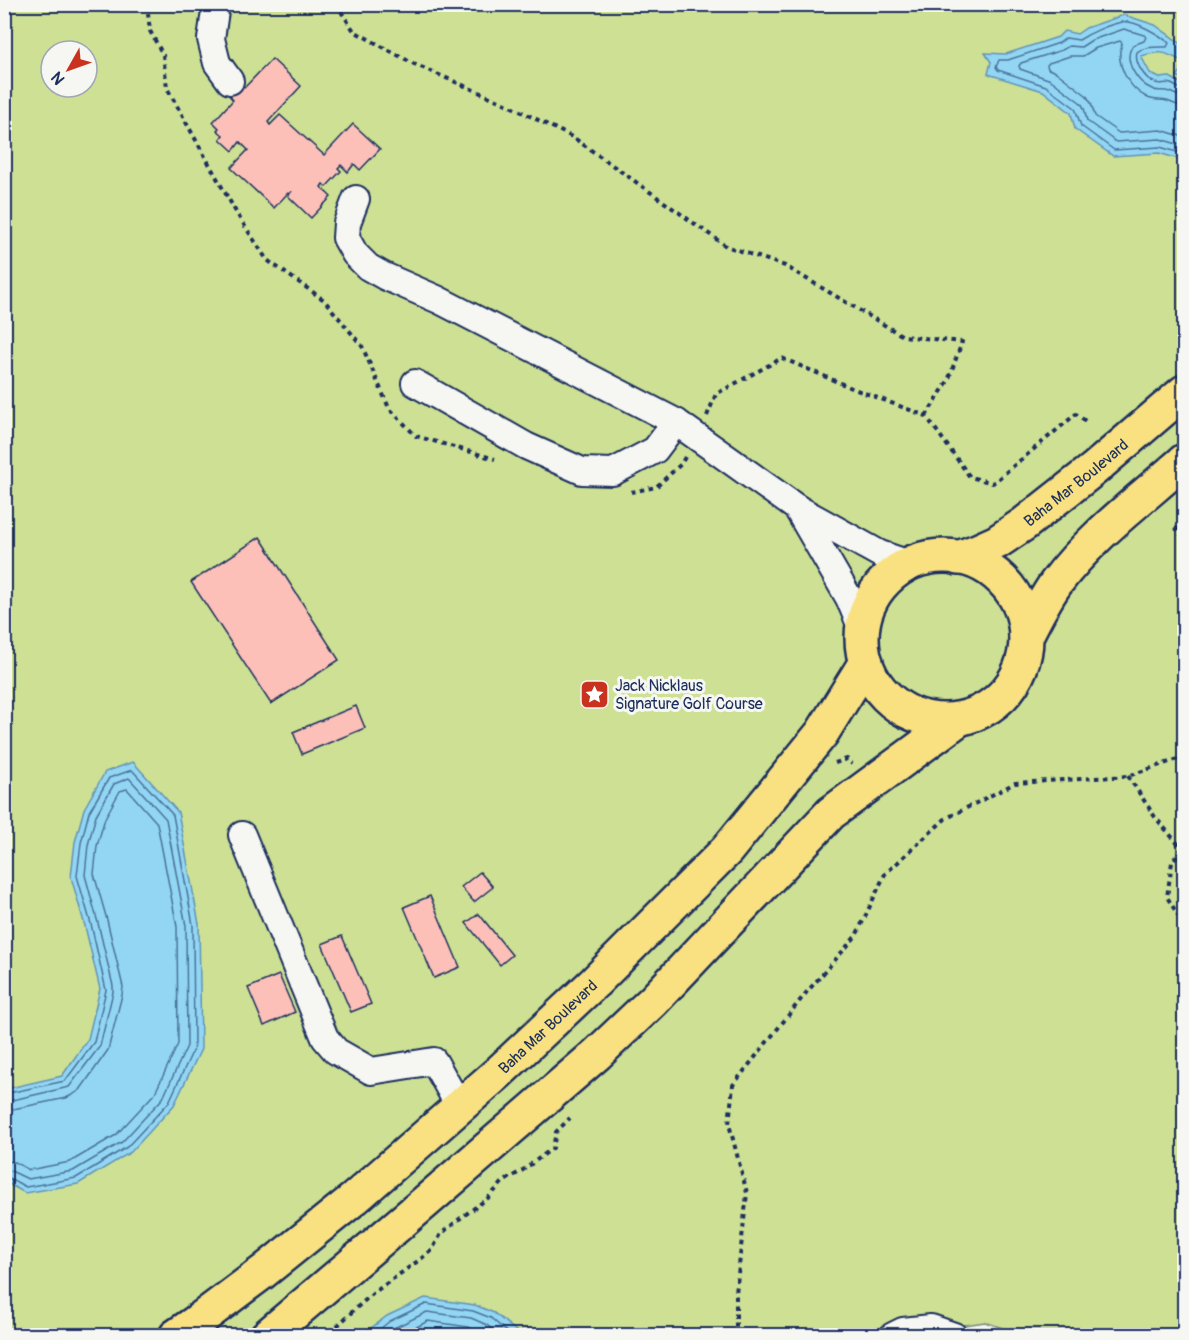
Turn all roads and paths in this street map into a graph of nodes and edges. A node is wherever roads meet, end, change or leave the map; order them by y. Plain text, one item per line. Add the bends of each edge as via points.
1 (216, 4) edge
2 (336, 4) edge
3 (230, 81) dead end
4 (356, 199) dead end
5 (415, 383) dead end
6 (1185, 392) edge
7 (676, 422) junction
8 (1088, 423) dead end
9 (1185, 461) edge
10 (797, 508) junction
11 (1175, 527) dead end
12 (1185, 538) edge
13 (958, 558) junction
14 (909, 564) junction
15 (862, 629) junction
16 (1026, 636) junction
17 (866, 662) junction
18 (959, 719) junction
19 (809, 748) junction
20 (1185, 756) edge
21 (1128, 776) junction
22 (871, 784) junction
23 (242, 835) dead end
24 (1183, 849) edge
25 (1185, 925) edge
26 (459, 1106) junction
27 (575, 1113) dead end
28 (176, 1335) edge
29 (267, 1335) edge
30 (322, 1335) edge
31 (736, 1335) edge
32 (893, 1335) edge
33 (954, 1335) edge

1 - 3 lane via 211,39 217,63
2 - 8 path via 354,31 414,64 574,138 726,246 785,266 903,336 962,342 948,381 926,416 970,477 993,483 1076,414
4 - 7 lane via 346,238 368,267
5 - 7 lane via 526,446 582,471 613,472 655,450
6 - 13 main road, Baha Mar Boulevard via 1024,524 997,542
7 - 10 lane
9 - 16 main road via 1092,541 1056,583
10 - 14 lane via 870,549
10 - 15 lane
11 - 12 path
13 - 14 main road via 941,556
13 - 16 main road via 976,563 1006,585 1016,600
14 - 15 main road via 882,584 869,605
15 - 17 main road
16 - 18 main road via 1018,674 1008,690 994,704
17 - 18 main road via 882,692 909,712 942,721
17 - 19 main road, Baha Mar Boulevard
18 - 22 main road
19 - 22 path via 829,765 847,759
19 - 26 main road, Baha Mar Boulevard via 727,850 595,982
20 - 21 path
21 - 24 path via 1155,817
21 - 31 path via 1015,783 945,819 885,874 856,936 733,1085 729,1124 747,1193 736,1293
22 - 29 main road via 831,813 653,1001 597,1054
23 - 26 lane via 325,1038 336,1051 371,1071 434,1061
24 - 25 path via 1172,861 1167,897
26 - 28 main road, Baha Mar Boulevard via 318,1228
27 - 30 path via 556,1132 553,1148 503,1182 441,1234 432,1250
32 - 33 lane via 931,1328

